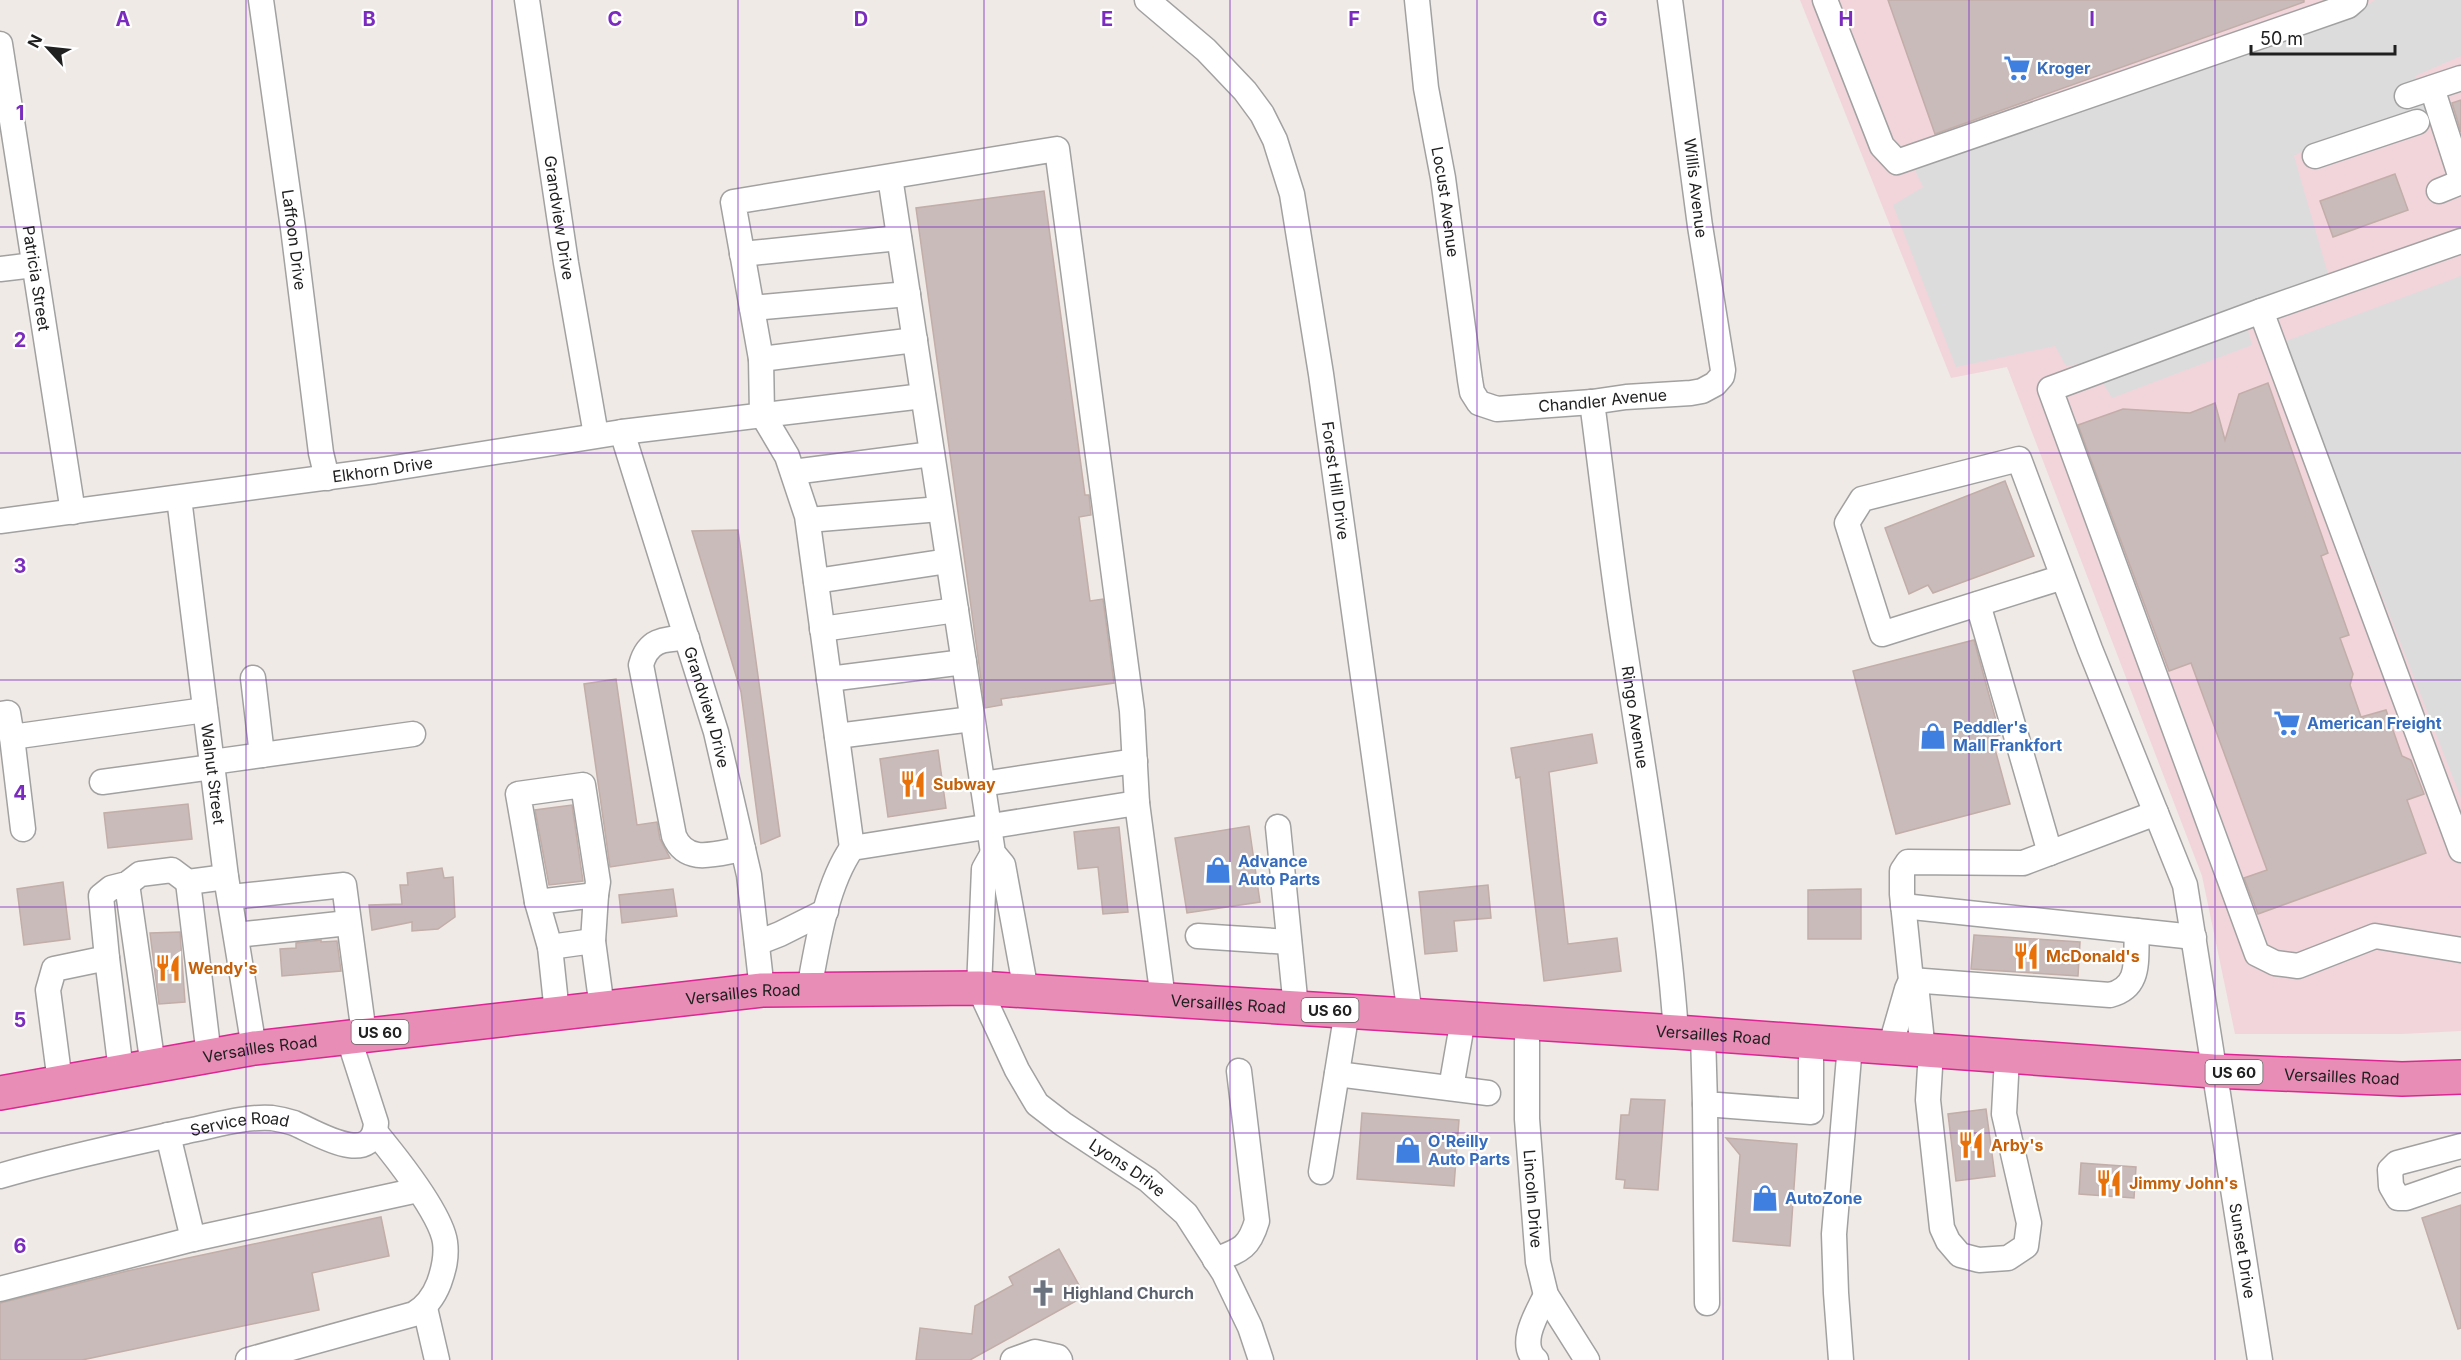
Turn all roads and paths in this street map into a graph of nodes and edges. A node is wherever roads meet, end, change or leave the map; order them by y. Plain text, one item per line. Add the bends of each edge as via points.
1 (261, 0) edge
2 (527, 0) edge
3 (1147, 0) edge
4 (1417, 0) edge
5 (1670, 0) edge
6 (1825, 0) edge
7 (2355, 0) edge
8 (0, 44) edge
9 (2461, 78) edge
10 (2432, 88) junction
11 (2407, 96) dead end
12 (2417, 122) dead end
13 (2315, 156) dead end
14 (890, 177) junction
15 (2454, 184) edge
16 (899, 238) junction
17 (2461, 241) edge
18 (742, 254) junction
19 (34, 265) junction
20 (0, 269) edge
21 (908, 294) junction
22 (752, 308) junction
23 (2261, 311) junction
24 (915, 340) junction
25 (761, 359) junction
26 (1722, 376) joint
27 (923, 396) junction
28 (1592, 402) junction
29 (1479, 403) joint
30 (762, 414) junction
31 (622, 432) junction
32 (596, 435) junction
33 (932, 454) junction
34 (793, 472) junction
35 (327, 478) junction
36 (179, 498) junction
37 (940, 509) junction
38 (73, 512) junction
39 (808, 520) junction
40 (0, 521) edge
41 (948, 561) junction
42 (2063, 577) junction
43 (816, 581) junction
44 (1978, 604) junction
45 (956, 610) junction
46 (822, 629) junction
47 (687, 638) junction
48 (964, 662) junction
49 (253, 678) dead end
50 (829, 679) junction
51 (205, 710) junction
52 (0, 714) edge
53 (972, 719) junction
54 (413, 734) dead end
55 (837, 736) junction
56 (12, 737) junction
57 (262, 755) junction
58 (1135, 760) junction
59 (212, 765) junction
60 (102, 783) dead end
61 (982, 784) junction
62 (1137, 803) junction
63 (2156, 813) junction
64 (989, 826) junction
65 (1278, 826) dead end
66 (23, 829) dead end
67 (852, 848) junction
68 (743, 849) junction
69 (2461, 850) edge
70 (993, 853) junction
71 (2050, 853) junction
72 (188, 882) junction
73 (127, 884) junction
74 (229, 887) junction
75 (596, 895) junction
76 (1903, 900) junction
77 (537, 902) junction
78 (826, 910) junction
79 (348, 923) junction
80 (2137, 931) junction
81 (236, 935) junction
82 (1198, 936) dead end
83 (2194, 938) junction
84 (593, 941) junction
85 (1289, 942) junction
86 (757, 943) junction
87 (550, 947) junction
88 (2461, 950) edge
89 (107, 958) junction
90 (1911, 980) junction
91 (979, 988) junction
92 (762, 990) junction
93 (809, 990) junction
94 (1026, 991) junction
95 (1163, 999) junction
96 (602, 1008) junction
97 (1296, 1008) junction
98 (1347, 1011) junction
99 (557, 1013) junction
100 (1410, 1015) junction
101 (1463, 1019) junction
102 (1527, 1023) junction
103 (1689, 1033) junction
104 (356, 1035) junction
105 (1811, 1042) junction
106 (1850, 1045) junction
107 (254, 1048) junction
108 (1890, 1048) junction
109 (1927, 1051) junction
110 (209, 1056) junction
111 (2007, 1057) junction
112 (153, 1066) junction
113 (121, 1071) junction
114 (1239, 1071) dead end
115 (2213, 1071) junction
116 (1337, 1074) junction
117 (2461, 1077) edge
118 (60, 1082) junction
119 (1451, 1088) junction
120 (0, 1093) edge
121 (1488, 1093) dead end
122 (1705, 1104) junction
123 (376, 1133) junction
124 (168, 1136) junction
125 (2461, 1146) edge
126 (1321, 1172) dead end
127 (0, 1176) edge
128 (2461, 1179) edge
129 (418, 1190) junction
130 (193, 1239) junction
131 (1215, 1260) junction
132 (0, 1289) edge
133 (1546, 1295) junction
134 (1707, 1303) dead end
135 (425, 1308) junction
136 (248, 1360) edge
137 (437, 1360) edge
138 (1013, 1360) edge
139 (1060, 1360) edge
140 (1261, 1360) edge
141 (1536, 1360) edge
142 (1587, 1360) edge
143 (1841, 1360) edge
144 (2260, 1360) edge

1 - 35 street, Laffoon Drive
2 - 32 street, Grandview Drive
3 - 100 street, Forest Hill Drive via 1206,50 1245,91 1275,140 1292,194 1321,374
4 - 29 street, Locust Avenue via 1426,88 1443,178 1470,380
5 - 26 street, Willis Avenue
6 - 7 street via 1881,146 1897,162 2323,15
8 - 19 street, Patricia Street
9 - 10 street
10 - 11 street
10 - 15 street
12 - 13 street
14 - 16 street
14 - 18 street via 733,202
14 - 58 street via 1057,149 1132,711
16 - 18 street
16 - 21 street
17 - 23 street
18 - 22 street
19 - 20 street
19 - 38 street, Patricia Street
21 - 22 street
21 - 24 street
22 - 25 street
23 - 69 street
23 - 88 street via 2050,389 2256,954 2275,963 2298,966 2375,936
24 - 25 street
24 - 27 street
25 - 30 street
26 - 28 street, Chandler Avenue via 1702,391
27 - 30 street, Elkhorn Drive
27 - 33 street
28 - 29 street, Chandler Avenue via 1497,409
28 - 103 street, Ringo Avenue via 1672,971
30 - 31 street, Elkhorn Drive
30 - 34 street
31 - 32 street, Elkhorn Drive
31 - 47 street, Grandview Drive
32 - 35 street, Elkhorn Drive
33 - 34 street
33 - 37 street
34 - 39 street
35 - 36 street, Elkhorn Drive
36 - 38 street, Elkhorn Drive
36 - 51 street, Walnut Street
37 - 39 street
37 - 41 street
38 - 40 street, Elkhorn Drive
39 - 43 street
41 - 43 street
41 - 45 street
42 - 44 street
42 - 44 street, Sunset Drive via 2019,459 1862,498 1847,523 1882,634
42 - 63 street, Sunset Drive
43 - 46 street
44 - 71 street
45 - 46 street
45 - 48 street
46 - 50 street
47 - 68 street, Grandview Drive via 716,732
47 - 68 street via 663,639 652,645 641,665 674,836 683,851 692,855
48 - 50 street
48 - 53 street
49 - 57 street
50 - 55 street
51 - 56 street
51 - 59 street, Walnut Street
52 - 56 street via 9,713
53 - 55 street
53 - 61 street
54 - 57 street
55 - 67 street
56 - 66 street
57 - 59 street
58 - 61 street
58 - 62 street
59 - 60 street
59 - 74 street, Walnut Street
61 - 64 street
62 - 64 street
62 - 95 street
63 - 71 street
63 - 83 street, Sunset Drive via 2185,885
64 - 67 street
64 - 70 street
65 - 85 street
67 - 78 street via 843,860
68 - 86 street, Grandview Drive
70 - 91 street via 984,869
70 - 94 street via 1003,865
71 - 76 street via 2023,863 1908,862 1902,871
72 - 73 street via 172,870 140,874
72 - 74 street
72 - 110 street
73 - 89 street via 111,888 101,896
73 - 112 street
74 - 79 street via 344,885
74 - 81 street, Walnut Street
75 - 77 street
75 - 77 street via 598,882 583,784 518,794
75 - 84 street
76 - 80 street
76 - 90 street
77 - 87 street
78 - 86 street
78 - 93 street
79 - 81 street
79 - 104 street
80 - 83 street
80 - 90 street via 2134,977 2128,988 2110,995
81 - 107 street, Walnut Street
82 - 85 street
83 - 115 street, Sunset Drive
84 - 87 street
84 - 96 street
85 - 97 street
86 - 92 street, Grandview Drive
87 - 99 street
89 - 113 street
89 - 118 street via 54,969 48,990
90 - 108 street
90 - 109 street via 1917,986 1918,1018
91 - 93 highway, Versailles Road / US 60
91 - 94 highway, Versailles Road / US 60
91 - 131 street, Lyons Drive via 1017,1070 1038,1104 1148,1179 1186,1214
92 - 93 highway, Versailles Road / US 60
92 - 96 highway, Versailles Road / US 60
94 - 95 highway, Versailles Road / US 60
95 - 97 highway, Versailles Road / US 60
96 - 99 highway, Versailles Road / US 60
97 - 98 highway, Versailles Road / US 60
98 - 100 highway, Versailles Road / US 60
98 - 116 street
99 - 104 highway, Versailles Road / US 60
100 - 101 highway, Versailles Road / US 60
101 - 102 highway, Versailles Road / US 60
101 - 119 street
102 - 103 highway, Versailles Road / US 60
102 - 133 street, Lincoln Drive via 1527,1119 1538,1262
103 - 105 highway, Versailles Road / US 60
103 - 122 street, Ringo Avenue
104 - 107 highway, Versailles Road / US 60
104 - 123 street
105 - 106 highway, Versailles Road / US 60
105 - 122 street via 1811,1112
106 - 108 highway, Versailles Road / US 60
106 - 143 street via 1834,1234
107 - 110 highway, Versailles Road / US 60
108 - 109 highway, Versailles Road / US 60
109 - 111 highway, Versailles Road / US 60
109 - 111 street via 1928,1100 1942,1228 1960,1256 1979,1260 2008,1258 2026,1246 2029,1223 2004,1114
110 - 112 highway, Versailles Road / US 60
111 - 115 highway, Versailles Road / US 60
112 - 113 highway, Versailles Road / US 60
113 - 118 highway, Versailles Road / US 60
114 - 131 street via 1257,1221 1251,1240 1239,1251
115 - 117 highway, Versailles Road / US 60 via 2402,1079
115 - 144 street, Sunset Drive
116 - 119 street
116 - 126 street
118 - 120 highway, Versailles Road / US 60
119 - 121 street
122 - 134 street, Ringo Avenue
123 - 124 street, Service Road via 361,1143 339,1144 292,1122 271,1118
123 - 129 street
124 - 127 street, Service Road
124 - 130 street
125 - 128 street via 2397,1163 2390,1170 2391,1186 2398,1198
129 - 130 street
129 - 135 street via 444,1240 446,1265
130 - 132 street
131 - 140 street, Lyons Drive via 1250,1327
133 - 141 street via 1527,1341
133 - 142 street, Lincoln Drive
135 - 136 street
135 - 137 street
138 - 139 street via 1035,1353

